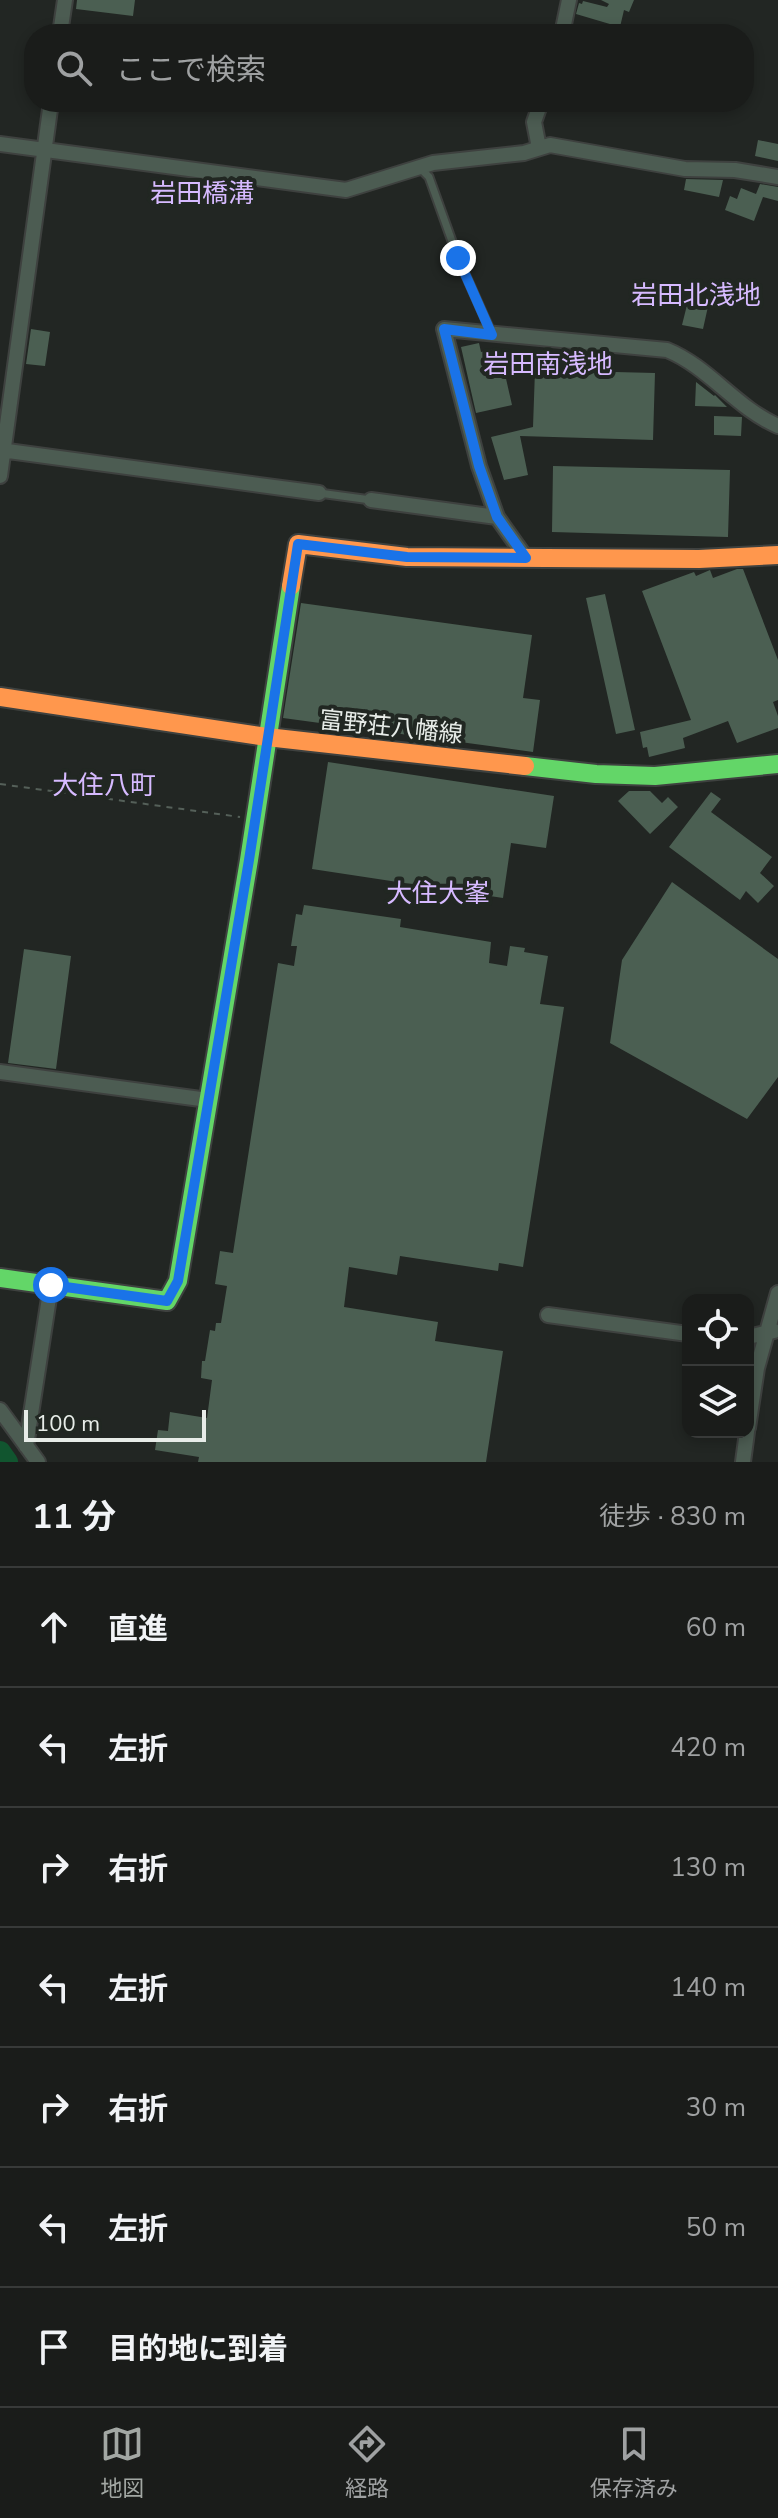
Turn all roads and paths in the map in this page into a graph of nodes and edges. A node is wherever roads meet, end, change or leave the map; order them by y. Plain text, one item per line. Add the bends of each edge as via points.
1 (65, 0) edge
2 (569, 0) edge
3 (61, 24) edge
4 (564, 24) edge
5 (50, 112) edge
6 (538, 112) edge
7 (0, 144) edge
8 (539, 148) junction
9 (45, 150) junction
10 (418, 167) junction
11 (778, 177) edge
12 (492, 335) junction
13 (778, 426) edge
14 (2, 450) edge
15 (0, 476) edge
16 (319, 493) joint
17 (371, 500) joint
18 (497, 517) junction
19 (778, 555) edge
20 (526, 558) junction
21 (0, 697) edge
22 (267, 737) junction
23 (778, 764) edge
24 (0, 784) edge
25 (256, 819) junction
26 (0, 1072) edge
27 (208, 1100) junction
28 (0, 1278) edge
29 (51, 1285) junction
30 (778, 1293) edge
31 (548, 1315) dead end
32 (773, 1331) edge
33 (682, 1333) edge
34 (754, 1389) edge
35 (0, 1410) edge
36 (747, 1438) edge
37 (26, 1446) junction
38 (38, 1462) edge
39 (743, 1462) edge

1 - 3 street
2 - 4 street
5 - 9 street
6 - 8 street
7 - 9 street
8 - 10 street
8 - 11 street via 550,145 685,169
9 - 10 street via 346,190
9 - 14 street
10 - 12 lane via 429,177
12 - 13 street via 667,350 687,358 760,418
12 - 18 street via 444,329
14 - 15 street
14 - 16 street
16 - 17 lane
17 - 18 street
18 - 20 street
19 - 20 street
20 - 22 street via 407,557 298,544
21 - 22 street, 富野荘八幡線
22 - 23 street, 富野荘八幡線 via 596,774 655,776
22 - 25 street
24 - 25 path
25 - 27 street
26 - 27 street
27 - 29 street via 178,1281 167,1301
28 - 29 street
29 - 37 street
30 - 32 street
31 - 33 street
32 - 34 street
35 - 37 street
36 - 39 street
37 - 38 street

